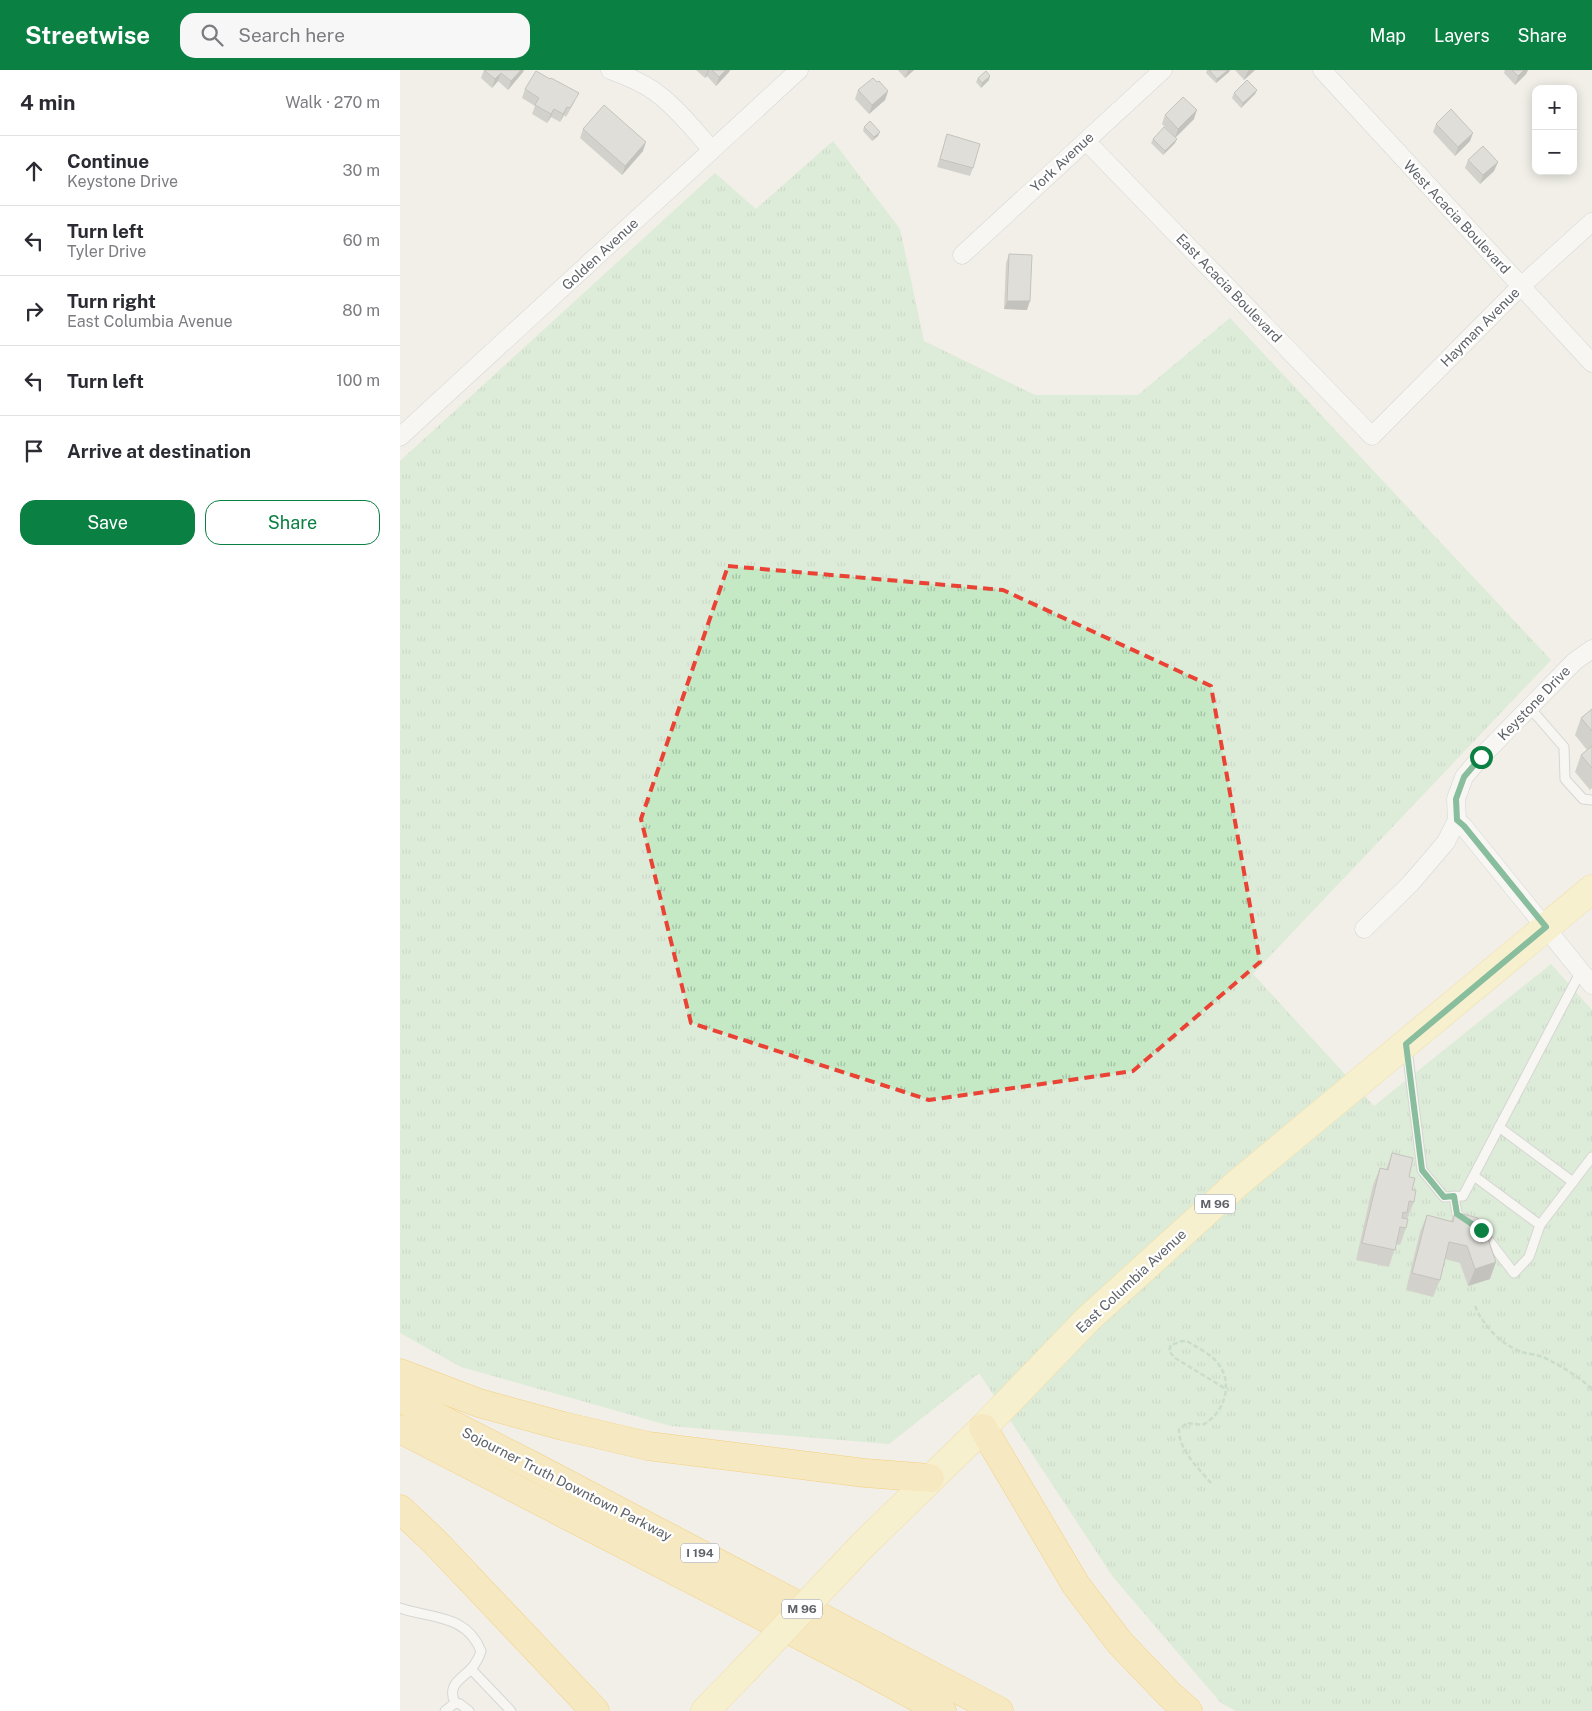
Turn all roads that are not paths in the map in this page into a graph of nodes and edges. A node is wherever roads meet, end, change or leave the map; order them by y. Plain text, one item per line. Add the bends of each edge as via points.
1 (610, 70) edge
2 (799, 70) edge
3 (1163, 70) edge
4 (1322, 70) edge
5 (1086, 141) junction
6 (712, 150) junction
7 (1592, 222) edge
8 (962, 255) dead end
9 (1521, 286) junction
10 (1592, 363) edge
11 (1372, 436) joint
12 (400, 437) edge
13 (1592, 648) edge
14 (1530, 708) junction
15 (1592, 800) edge
16 (1457, 820) junction
17 (1592, 889) edge
18 (1546, 927) junction
19 (1364, 929) dead end
20 (1581, 971) junction
21 (1592, 985) edge
22 (1406, 1044) junction
23 (1499, 1127) junction
24 (1592, 1157) edge
25 (1474, 1176) junction
26 (1573, 1182) junction
27 (1454, 1196) junction
28 (1540, 1225) junction
29 (400, 1373) edge
30 (400, 1398) edge
31 (983, 1428) junction
32 (400, 1429) edge
33 (930, 1478) junction
34 (400, 1509) edge
35 (400, 1608) edge
36 (470, 1670) junction
37 (455, 1702) junction
38 (445, 1711) edge
39 (469, 1711) edge
40 (511, 1711) edge
41 (595, 1711) edge
42 (705, 1711) edge
43 (942, 1711) edge
44 (999, 1711) edge
45 (1188, 1711) edge

1 - 6 street via 658,94
2 - 6 street, Golden Avenue
3 - 5 street, York Avenue
4 - 9 street, West Acacia Boulevard
5 - 8 street, York Avenue
5 - 11 street, East Acacia Boulevard
6 - 12 street, Golden Avenue
7 - 9 street, Hayman Avenue
9 - 10 street, West Acacia Boulevard
9 - 11 street, Hayman Avenue
13 - 14 street, Keystone Drive
14 - 15 lane via 1564,747 1565,779 1583,799
14 - 16 street, Keystone Drive via 1464,777 1456,799
16 - 18 street
16 - 19 street, Keystone Drive via 1446,842 1411,883
17 - 18 main road, East Columbia Avenue / M 96
18 - 20 street
18 - 22 main road, East Columbia Avenue / M 96
20 - 21 street
20 - 23 lane
22 - 27 lane via 1422,1170 1444,1197
22 - 31 main road, East Columbia Avenue / M 96 via 1218,1202 1088,1319
23 - 25 lane
23 - 26 lane
24 - 26 lane
25 - 27 lane via 1464,1196
25 - 28 lane
26 - 28 lane
27 - 28 lane via 1457,1214 1477,1228 1514,1273 1529,1257
29 - 33 highway via 480,1403 648,1446
30 - 44 highway, Sojourner Truth Downtown Parkway / I 194
31 - 33 main road, East Columbia Avenue / M 96
31 - 45 highway via 1076,1585 1120,1643
32 - 43 highway, Sojourner Truth Downtown Parkway / I 194
33 - 42 main road, East Columbia Avenue / M 96, bridge
34 - 41 highway
35 - 36 lane via 464,1627 478,1642 481,1651
36 - 37 lane via 454,1685
36 - 40 lane
37 - 38 lane
37 - 39 lane

